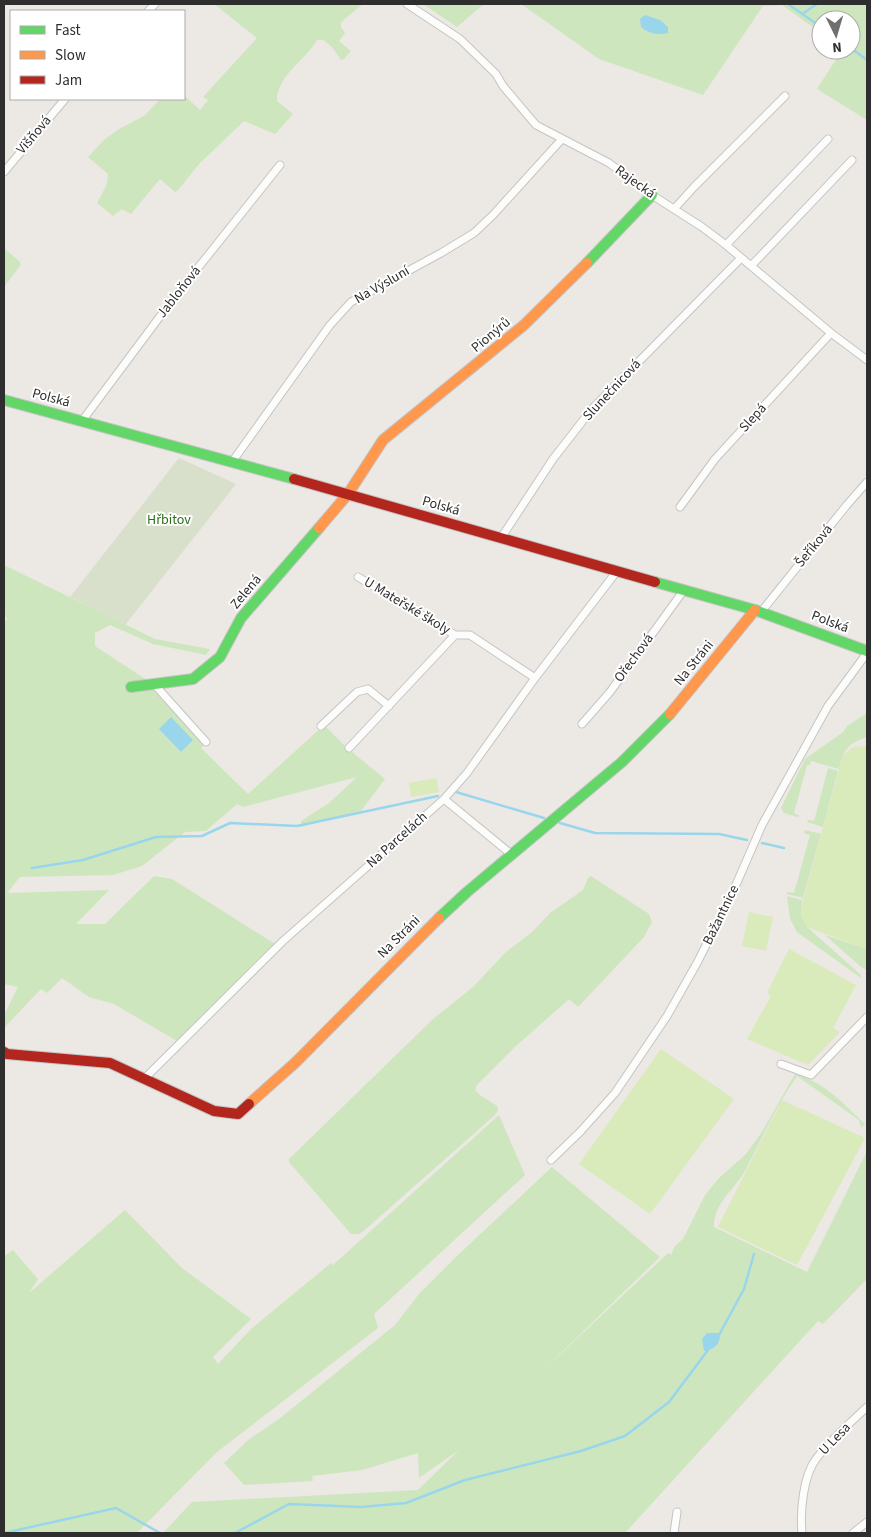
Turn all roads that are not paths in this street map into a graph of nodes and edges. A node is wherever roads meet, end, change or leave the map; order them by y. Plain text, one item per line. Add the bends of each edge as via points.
1 (407, 4) edge
2 (786, 96) dead end
3 (64, 100) edge
4 (562, 139) junction
5 (828, 139) dead end
6 (852, 160) dead end
7 (280, 165) dead end
8 (4, 172) edge
9 (652, 195) junction
10 (674, 209) junction
11 (726, 245) junction
12 (741, 258) junction
13 (751, 266) junction
14 (830, 333) junction
15 (867, 360) edge
16 (4, 400) edge
17 (82, 421) junction
18 (232, 462) junction
19 (867, 482) edge
20 (348, 494) junction
21 (680, 507) dead end
22 (501, 538) junction
23 (617, 571) junction
24 (358, 577) dead end
25 (684, 590) junction
26 (758, 611) junction
27 (456, 635) junction
28 (867, 652) edge
29 (534, 678) junction
30 (154, 684) junction
31 (131, 686) dead end
32 (389, 706) junction
33 (582, 724) dead end
34 (321, 726) dead end
35 (206, 742) dead end
36 (349, 748) dead end
37 (444, 799) junction
38 (511, 854) junction
39 (867, 1016) edge
40 (4, 1052) edge
41 (781, 1064) dead end
42 (144, 1078) junction
43 (550, 1160) dead end
44 (867, 1407) edge
45 (677, 1512) dead end
46 (867, 1522) edge
47 (674, 1533) edge
48 (802, 1533) edge
49 (853, 1533) edge

1 - 4 street, Rajecká via 460,39 496,74 536,125
2 - 10 street
3 - 8 street, Višňová
4 - 9 street, Rajecká via 609,163
4 - 18 street, Na Výsluní via 474,233 351,302 330,325
5 - 11 street
6 - 13 street
7 - 17 street, Jabloňová via 170,303
9 - 10 street, Rajecká
9 - 20 street, Pionýrů via 524,325 383,440
10 - 11 street, Rajecká
11 - 12 street, Rajecká
12 - 13 street, Rajecká
12 - 22 street, Slunečnicová via 592,409 553,459
13 - 14 street, Rajecká
14 - 15 street, Rajecká
14 - 21 street, Slepá via 716,459
16 - 17 street, Polská
17 - 18 street, Polská
18 - 20 street, Polská
19 - 26 street, Šeříková
20 - 22 street, Polská
20 - 30 street, Zelená via 241,618 220,657 193,679
22 - 23 street, Polská
23 - 25 street, Polská
23 - 29 street, Na Parcelách
24 - 27 street, U Mateřské školy
25 - 26 street, Polská
25 - 33 street, Ořechová via 610,692
26 - 28 street, Polská
26 - 38 street, Na Stráni via 665,721 622,762
27 - 29 street, U Mateřské školy via 470,635
27 - 32 street, U Mateřské školy
28 - 43 street, Bažantnice via 828,706 762,825 732,894 667,1016 615,1093
29 - 37 street, Na Parcelách
30 - 31 street, Zelená
30 - 35 street
32 - 34 street via 368,689 356,692
32 - 36 street, U Mateřské školy
37 - 38 street
37 - 42 street, Na Parcelách via 283,941
38 - 42 street, Na Stráni via 430,926 296,1062 238,1114 214,1111
39 - 41 street via 812,1075
40 - 42 street, Na Stráni via 110,1063
44 - 48 street, U Lesa via 815,1460 804,1490
45 - 47 street
46 - 49 street

